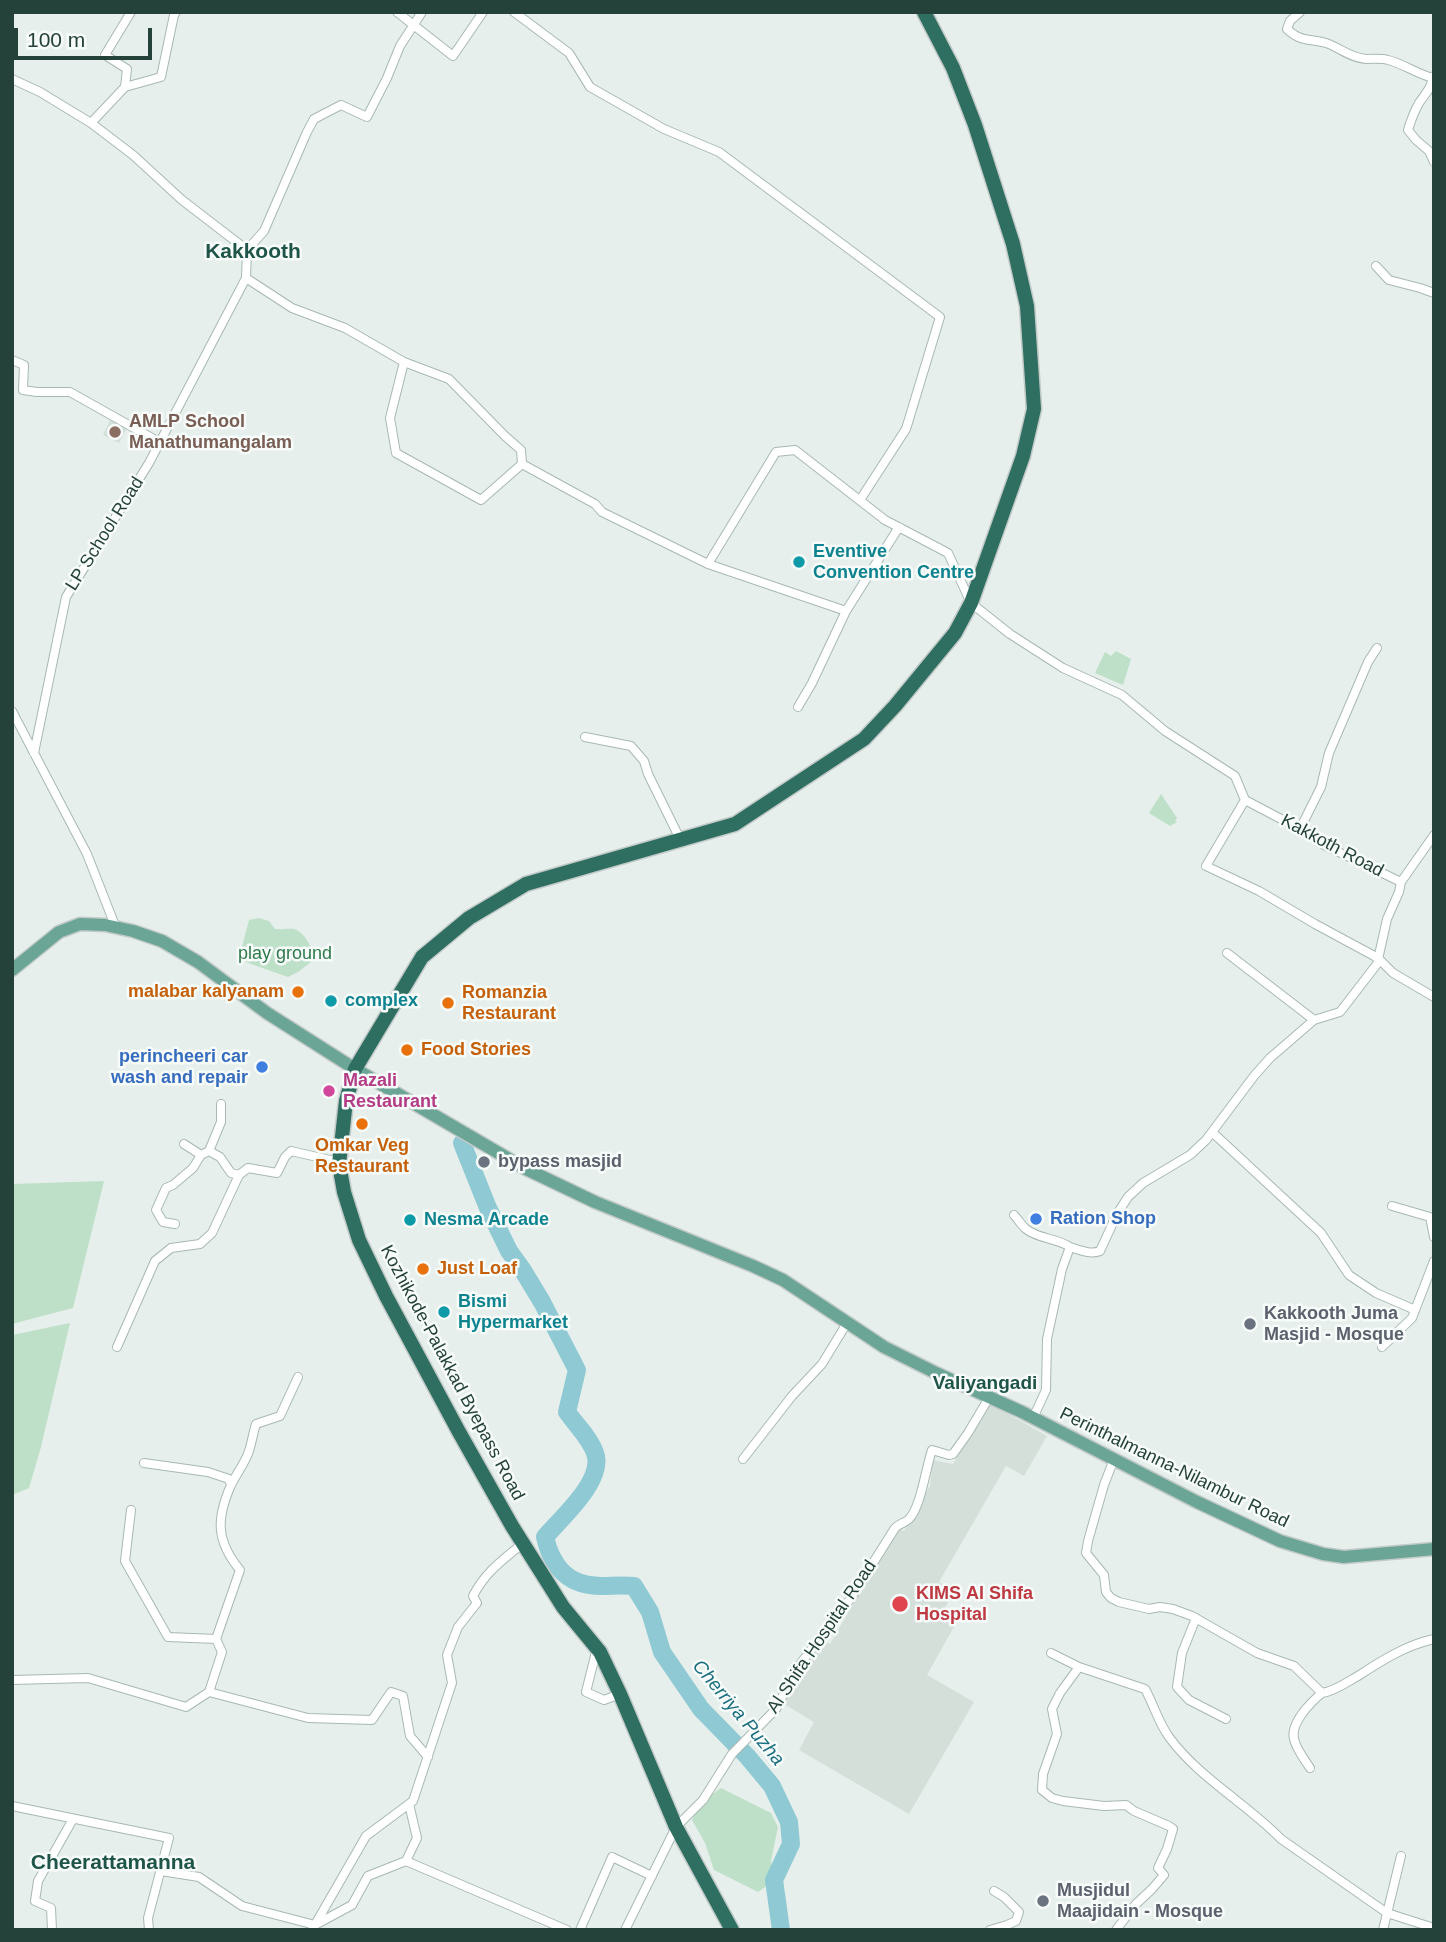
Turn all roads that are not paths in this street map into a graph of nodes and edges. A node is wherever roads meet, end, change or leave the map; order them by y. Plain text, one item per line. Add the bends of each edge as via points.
1 (131, 12) edge
2 (176, 12) edge
3 (397, 12) edge
4 (422, 12) edge
5 (483, 12) edge
6 (514, 12) edge
7 (925, 12) edge
8 (1300, 12) edge
9 (413, 25) junction
10 (1434, 77) edge
11 (12, 79) edge
12 (125, 87) junction
13 (91, 123) junction
14 (1434, 162) edge
15 (247, 250) junction
16 (1376, 266) dead end
17 (246, 278) junction
18 (1434, 293) edge
19 (12, 360) edge
20 (404, 362) junction
21 (159, 442) junction
22 (522, 464) junction
23 (860, 500) junction
24 (899, 527) junction
25 (708, 564) junction
26 (971, 603) junction
27 (846, 611) junction
28 (1377, 648) dead end
29 (798, 707) dead end
30 (12, 711) edge
31 (585, 737) dead end
32 (34, 753) junction
33 (1245, 800) junction
34 (1300, 829) junction
35 (1434, 835) edge
36 (680, 839) junction
37 (1401, 882) junction
38 (116, 928) junction
39 (1227, 953) dead end
40 (1378, 958) junction
41 (12, 970) edge
42 (1434, 997) edge
43 (1314, 1020) junction
44 (355, 1069) junction
45 (221, 1104) dead end
46 (1212, 1132) junction
47 (184, 1144) dead end
48 (205, 1153) junction
49 (339, 1162) junction
50 (239, 1175) junction
51 (1392, 1206) dead end
52 (1014, 1215) dead end
53 (175, 1224) dead end
54 (1434, 1237) edge
55 (1070, 1247) junction
56 (1434, 1261) edge
57 (1413, 1310) junction
58 (846, 1323) junction
59 (117, 1347) dead end
60 (1382, 1347) dead end
61 (298, 1377) dead end
62 (990, 1396) junction
63 (1033, 1418) junction
64 (743, 1459) dead end
65 (1114, 1460) junction
66 (144, 1463) dead end
67 (231, 1485) junction
68 (131, 1510) dead end
69 (523, 1544) junction
70 (1434, 1549) edge
71 (1196, 1618) junction
72 (216, 1639) junction
73 (1434, 1639) edge
74 (597, 1648) junction
75 (1051, 1653) dead end
76 (1079, 1667) junction
77 (12, 1679) edge
78 (209, 1692) junction
79 (1322, 1693) junction
80 (620, 1694) junction
81 (1226, 1719) dead end
82 (428, 1757) junction
83 (1310, 1768) dead end
84 (409, 1804) junction
85 (12, 1806) edge
86 (73, 1819) junction
87 (676, 1827) junction
88 (1401, 1856) dead end
89 (406, 1861) junction
90 (161, 1871) junction
91 (652, 1876) junction
92 (994, 1891) dead end
93 (1387, 1913) junction
94 (315, 1928) edge
95 (1434, 1928) edge
96 (52, 1930) edge
97 (149, 1930) edge
98 (567, 1930) edge
99 (580, 1930) edge
100 (625, 1930) edge
101 (732, 1930) edge
102 (990, 1930) edge
103 (1116, 1930) edge
104 (1383, 1930) edge

1 - 12 street via 105,55 127,69
2 - 12 street via 161,77
3 - 9 street
4 - 9 street
5 - 9 street via 453,56
6 - 23 street via 569,53 590,87 664,129 719,152 940,317 906,429
7 - 26 highway, Kozhikode-Palakkad Byepass Road via 975,125 1013,244 1027,306 1034,410 1023,456
8 - 10 street via 1287,29 1301,40 1330,44 1352,56 1383,58
9 - 15 street via 367,117 341,105 314,119 264,231
10 - 14 street via 1408,130
11 - 13 street
12 - 13 street
13 - 15 street
15 - 17 street
16 - 18 street via 1389,280
17 - 20 street via 292,309 345,328
17 - 21 street, LP School Road
19 - 21 street via 24,365 23,390 70,392
20 - 22 street via 449,379 521,450
20 - 22 street via 390,418 396,453 481,500
21 - 32 street, LP School Road via 66,597
22 - 25 street via 603,512
23 - 24 street
23 - 25 street via 795,450 776,452
24 - 26 street via 948,552
24 - 27 street
25 - 27 street
26 - 33 street via 1063,668 1122,695 1165,731 1235,776
26 - 36 highway, Kozhikode-Palakkad Byepass Road via 955,633 864,739 735,824
27 - 29 street
28 - 34 street
30 - 32 street
31 - 36 street via 631,746 645,761
32 - 38 street via 87,854
33 - 34 street, Kakkoth Road
33 - 40 street via 1206,866
34 - 37 street, Kakkoth Road
35 - 37 street
36 - 44 highway, Kozhikode-Palakkad Byepass Road via 526,884 469,918 422,957
37 - 40 street, Kakkoth Road
38 - 41 main road, Perinthalmanna-Nilambur Road via 80,924 59,932
38 - 44 main road, Perinthalmanna-Nilambur Road via 162,941 198,962
39 - 43 street
40 - 42 street via 1393,973
40 - 43 street, Kakkoth Road via 1340,1012
43 - 46 street, Kakkoth Road via 1270,1058
44 - 49 highway, Kozhikode-Palakkad Byepass Road
44 - 58 main road, Perinthalmanna-Nilambur Road via 526,1169 783,1280
45 - 48 street via 222,1122
46 - 55 street, Kakkoth Road via 1190,1155 1128,1197 1100,1251
46 - 57 street via 1321,1233 1349,1275
47 - 48 street
48 - 50 street via 220,1157 231,1173
48 - 53 street via 166,1188 156,1210 163,1222
49 - 50 street via 291,1151 276,1173 248,1168
49 - 69 highway, Kozhikode-Palakkad Byepass Road via 351,1217 377,1279
50 - 59 street via 212,1233 200,1244 171,1248 155,1261
51 - 54 street via 1430,1217
52 - 55 street, Kakkoth Road via 1029,1231
55 - 63 street via 1047,1339 1046,1390
56 - 57 street
57 - 60 street via 1412,1318
58 - 62 main road, Perinthalmanna-Nilambur Road via 884,1347
58 - 64 street via 822,1364
61 - 67 street via 280,1416 256,1424 249,1453
62 - 63 main road, Perinthalmanna-Nilambur Road
62 - 87 street, Al Shifa Hospital Road via 953,1454 932,1450 908,1521 895,1528 852,1598 797,1668 776,1709 732,1754 703,1800
63 - 65 main road, Perinthalmanna-Nilambur Road
65 - 70 main road, Perinthalmanna-Nilambur Road via 1280,1541 1323,1554 1345,1557
65 - 71 street via 1086,1553 1104,1575 1106,1592 1119,1602 1173,1609
66 - 67 street via 208,1472 229,1479
67 - 72 street via 219,1526 230,1558 240,1570
68 - 72 street via 125,1561 168,1637
69 - 74 highway, Kozhikode-Palakkad Byepass Road via 563,1607
69 - 82 street via 479,1584 473,1597 477,1603 458,1627 447,1655 452,1683
71 - 79 street via 1257,1653 1294,1666
71 - 81 street via 1182,1653 1177,1687 1189,1700
72 - 78 street via 222,1652
73 - 79 street via 1400,1651
74 - 80 highway, Kozhikode-Palakkad Byepass Road
74 - 80 street via 586,1692 604,1700
75 - 76 street
76 - 93 street via 1145,1689 1160,1724 1182,1752 1281,1839
76 - 103 street via 1052,1709 1057,1734 1042,1790 1063,1801 1126,1805 1173,1829 1158,1868 1164,1875
77 - 78 street via 88,1678 186,1707
78 - 82 street via 308,1718 372,1720 391,1692 403,1696 410,1736
79 - 83 street via 1306,1709 1293,1734
80 - 87 highway, Kozhikode-Palakkad Byepass Road
82 - 84 street
84 - 89 street via 417,1839
84 - 94 street via 366,1836
85 - 86 street
86 - 90 street via 169,1838
86 - 96 street via 38,1881 35,1901 51,1908
87 - 91 street, Al Shifa Hospital Road
87 - 101 highway, Kozhikode-Palakkad Byepass Road
88 - 93 street
89 - 94 street via 368,1876 352,1905
89 - 98 street
90 - 94 street via 199,1877 242,1906
90 - 97 street
91 - 99 street via 612,1857
91 - 100 street, Al Shifa Hospital Road
92 - 102 street via 1019,1912 1016,1921
93 - 95 street
93 - 104 street

